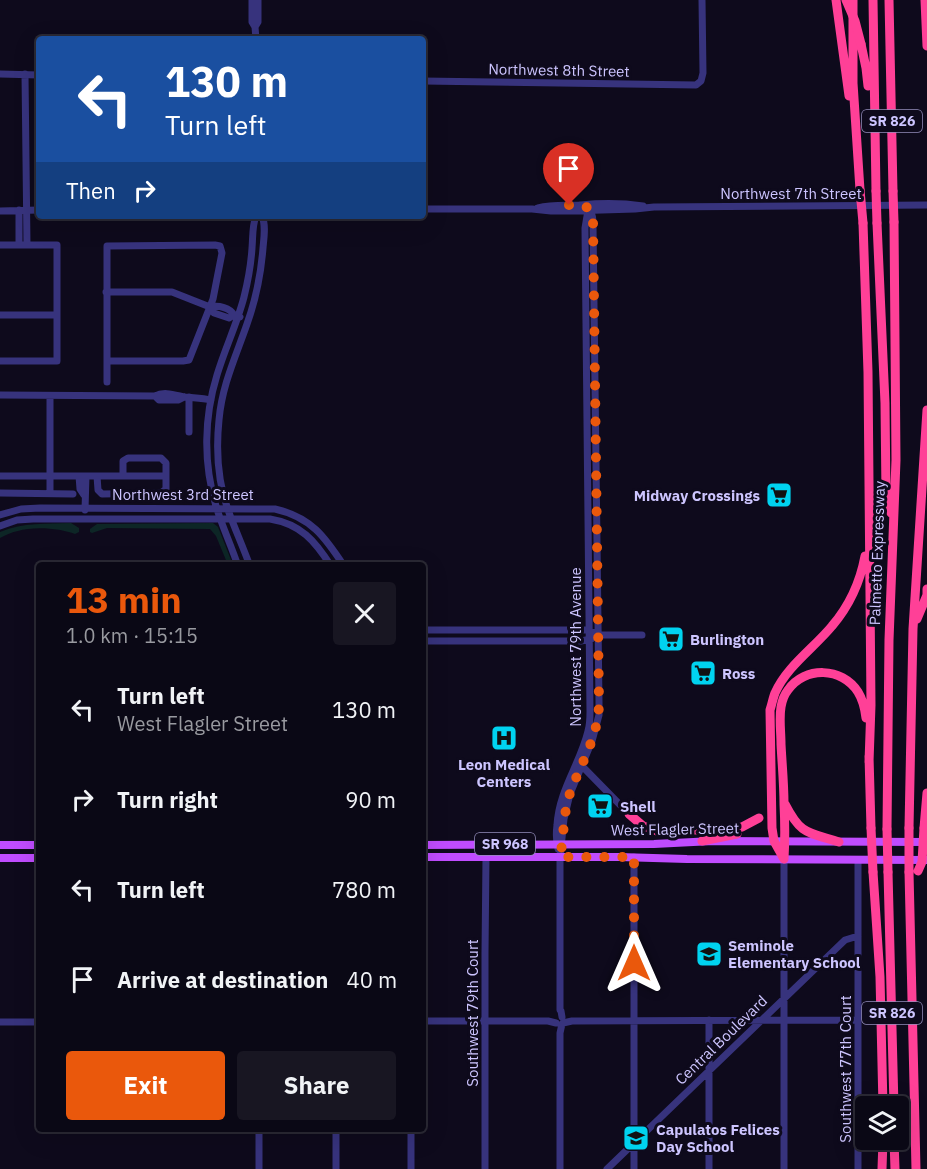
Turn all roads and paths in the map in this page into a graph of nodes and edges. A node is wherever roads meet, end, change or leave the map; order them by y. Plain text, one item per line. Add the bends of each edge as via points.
1 (252, 0) edge
2 (258, 0) edge
3 (702, 0) edge
4 (836, 0) edge
5 (846, 0) edge
6 (853, 0) edge
7 (873, 0) edge
8 (889, 0) edge
9 (896, 0) edge
10 (925, 0) edge
11 (255, 27) junction
12 (256, 36) edge
13 (927, 46) edge
14 (891, 51) junction
15 (0, 74) edge
16 (25, 74) junction
17 (36, 75) edge
18 (426, 81) edge
19 (857, 149) junction
20 (876, 191) junction
21 (580, 205) junction
22 (927, 206) edge
23 (654, 207) junction
24 (569, 208) junction
25 (426, 209) edge
26 (532, 209) junction
27 (0, 210) edge
28 (23, 210) junction
29 (36, 210) edge
30 (591, 211) junction
31 (254, 219) edge
32 (262, 219) edge
33 (585, 228) junction
34 (0, 245) edge
35 (23, 245) junction
36 (106, 292) junction
37 (210, 307) junction
38 (0, 315) edge
39 (57, 315) junction
40 (236, 316) junction
41 (249, 320) junction
42 (0, 361) edge
43 (107, 362) junction
44 (107, 382) dead end
45 (0, 395) edge
46 (50, 396) junction
47 (186, 397) junction
48 (211, 400) junction
49 (927, 410) edge
50 (189, 432) dead end
51 (587, 439) junction
52 (596, 440) junction
53 (0, 476) edge
54 (50, 476) junction
55 (83, 476) junction
56 (97, 476) junction
57 (123, 476) junction
58 (166, 476) junction
59 (50, 493) junction
60 (0, 494) edge
61 (73, 494) dead end
62 (84, 508) junction
63 (217, 508) junction
64 (227, 508) junction
65 (0, 515) edge
66 (220, 518) junction
67 (231, 518) junction
68 (253, 518) junction
69 (85, 519) junction
70 (894, 522) junction
71 (0, 526) edge
72 (238, 536) junction
73 (868, 539) junction
74 (236, 562) edge
75 (248, 562) edge
76 (329, 562) edge
77 (341, 562) edge
78 (927, 590) edge
79 (913, 629) junction
80 (426, 630) edge
81 (589, 630) junction
82 (598, 635) junction
83 (642, 635) dead end
84 (590, 640) junction
85 (426, 641) edge
86 (869, 762) junction
87 (582, 766) junction
88 (575, 774) junction
89 (771, 789) junction
90 (927, 793) edge
91 (784, 801) junction
92 (629, 814) joint
93 (759, 818) junction
94 (702, 841) junction
95 (779, 841) junction
96 (839, 842) junction
97 (927, 842) edge
98 (559, 844) junction
99 (0, 845) edge
100 (36, 845) edge
101 (426, 845) edge
102 (426, 857) edge
103 (486, 857) junction
104 (560, 857) junction
105 (634, 857) junction
106 (0, 858) edge
107 (36, 858) edge
108 (783, 859) junction
109 (927, 860) edge
110 (858, 861) junction
111 (914, 872) junction
112 (858, 936) junction
113 (784, 998) junction
114 (558, 1019) junction
115 (634, 1020) junction
116 (709, 1020) junction
117 (784, 1020) junction
118 (858, 1020) junction
119 (426, 1021) edge
120 (485, 1021) junction
121 (761, 1021) junction
122 (0, 1022) edge
123 (36, 1022) edge
124 (709, 1071) junction
125 (883, 1096) edge
126 (894, 1096) edge
127 (259, 1132) edge
128 (336, 1132) edge
129 (411, 1132) edge
130 (634, 1142) junction
131 (884, 1150) edge
132 (894, 1150) edge
133 (259, 1169) edge
134 (336, 1169) edge
135 (411, 1169) edge
136 (485, 1169) edge
137 (560, 1169) edge
138 (607, 1169) edge
139 (634, 1169) edge
140 (709, 1169) edge
141 (784, 1169) edge
142 (858, 1169) edge
143 (884, 1169) edge
144 (895, 1169) edge
145 (916, 1169) edge

1 - 11 street
2 - 11 street
3 - 18 street, Northwest 8th Street via 703,73 701,81 694,85
4 - 19 highway
5 - 20 highway, bridge via 868,78
6 - 19 highway
7 - 20 highway
8 - 14 highway, Palmetto Expressway / SR 826
9 - 14 highway
10 - 13 highway
11 - 12 street
14 - 70 highway, Palmetto Expressway / SR 826, bridge
15 - 16 street
16 - 17 street
16 - 28 street
19 - 73 highway, bridge via 868,372
20 - 70 highway, bridge via 886,496
21 - 23 street, Northwest 7th Street
21 - 24 street, Northwest 7th Street
21 - 30 street
22 - 23 street, Northwest 7th Street
23 - 30 street, Northwest 7th Street
24 - 26 street, Northwest 7th Street via 551,205
24 - 26 street, Northwest 7th Street
24 - 30 street, Northwest 7th Street
24 - 33 street
25 - 26 street, Northwest 7th Street
27 - 28 street
28 - 29 street
28 - 35 street
30 - 33 street, Northwest 79th Avenue
30 - 52 street, Northwest 79th Avenue
31 - 40 street via 248,279
32 - 41 street via 261,266
33 - 51 street, Northwest 79th Avenue
34 - 35 street
35 - 39 street via 57,245
36 - 37 street via 174,293
36 - 37 street via 107,246 215,245 220,246 222,253
36 - 43 street
37 - 40 street via 217,305
37 - 43 street via 189,360
38 - 39 street
39 - 42 street via 57,361
40 - 41 street
40 - 48 street
41 - 64 street via 226,379 219,419 218,459
43 - 44 street
45 - 46 street
46 - 47 street via 159,393
46 - 54 street
47 - 48 street
47 - 50 street
48 - 63 street via 207,451
49 - 79 highway, SR 826
51 - 52 street
51 - 81 street, Northwest 79th Avenue
52 - 82 street, Northwest 79th Avenue
53 - 54 street
54 - 55 street
54 - 59 street
55 - 56 street
55 - 62 street
56 - 57 street
56 - 58 street via 97,488 102,494 161,493 166,489
57 - 58 street
57 - 58 street via 125,459 161,458 166,463
59 - 60 street
59 - 61 street
62 - 63 street, Northwest 3rd Street
62 - 65 street, Northwest 3rd Street via 28,508
62 - 69 street
63 - 64 street, Northwest 3rd Street
63 - 66 street
64 - 67 street
64 - 77 street, Northwest 3rd Street via 270,508 300,518 323,535
66 - 67 street, Northwest 3rd Street
66 - 69 street, Northwest 3rd Street
66 - 74 street
67 - 68 street, Northwest 3rd Street
67 - 72 street
68 - 72 street via 244,523
68 - 76 street, Northwest 3rd Street via 278,520 298,529 317,544
69 - 71 street, Northwest 3rd Street via 22,519
70 - 126 highway, Palmetto Expressway / SR 826, bridge via 887,829
72 - 75 street
73 - 86 highway
73 - 89 highway via 862,571 848,605 788,673 775,694 769,725
78 - 79 highway
79 - 111 highway, SR 826, bridge via 909,828
80 - 81 street
81 - 82 street
81 - 84 street, Northwest 79th Avenue
82 - 83 street
82 - 84 street
82 - 87 street, Northwest 79th Avenue via 599,715
84 - 85 street
84 - 88 street, Northwest 79th Avenue via 589,727
86 - 91 highway via 866,711 857,690 846,679 830,673 801,678 789,688 781,705
86 - 125 highway, bridge
87 - 88 street, Northwest 79th Avenue
87 - 92 street
88 - 98 street, Northwest 79th Avenue
89 - 93 highway
89 - 95 highway via 772,828
90 - 111 highway, bridge via 922,862
91 - 95 highway
91 - 96 highway via 802,829
92 - 93 highway via 643,826 666,831 732,829
93 - 94 highway via 741,832
94 - 95 main road, West Flagler Street / SR 968
94 - 98 main road, West Flagler Street / SR 968
95 - 96 main road, West Flagler Street / SR 968
95 - 108 highway
96 - 97 main road, West Flagler Street / SR 968
98 - 101 main road, West Flagler Street / SR 968
98 - 104 street, Northwest 79th Avenue
99 - 100 main road
102 - 103 main road, West Flagler Street / SR 968
103 - 104 main road, West Flagler Street / SR 968
103 - 120 street, Southwest 79th Court
104 - 105 main road, West Flagler Street / SR 968
104 - 114 street, Northwest 79th Avenue
105 - 108 main road, West Flagler Street / SR 968
105 - 115 street
106 - 107 main road
108 - 110 main road, West Flagler Street / SR 968
108 - 113 street
109 - 110 main road, West Flagler Street / SR 968
110 - 112 street, Southwest 77th Court
111 - 145 highway, SR 826 via 909,895
112 - 113 street, Central Boulevard via 845,940
112 - 118 street, Southwest 77th Court
113 - 117 street
113 - 121 street, Central Boulevard
114 - 115 street
114 - 120 street
114 - 137 street, Northwest 79th Avenue
115 - 116 street
115 - 130 street
116 - 121 street
116 - 124 street
117 - 118 street
117 - 121 street
117 - 141 street
118 - 142 street, Southwest 77th Court
119 - 120 street
120 - 136 street, Southwest 79th Court
121 - 124 street, Central Boulevard
122 - 123 street
124 - 130 street, Central Boulevard
124 - 140 street
127 - 133 street
128 - 134 street
129 - 135 street
130 - 138 street, Central Boulevard
130 - 139 street
131 - 143 highway
132 - 144 highway

